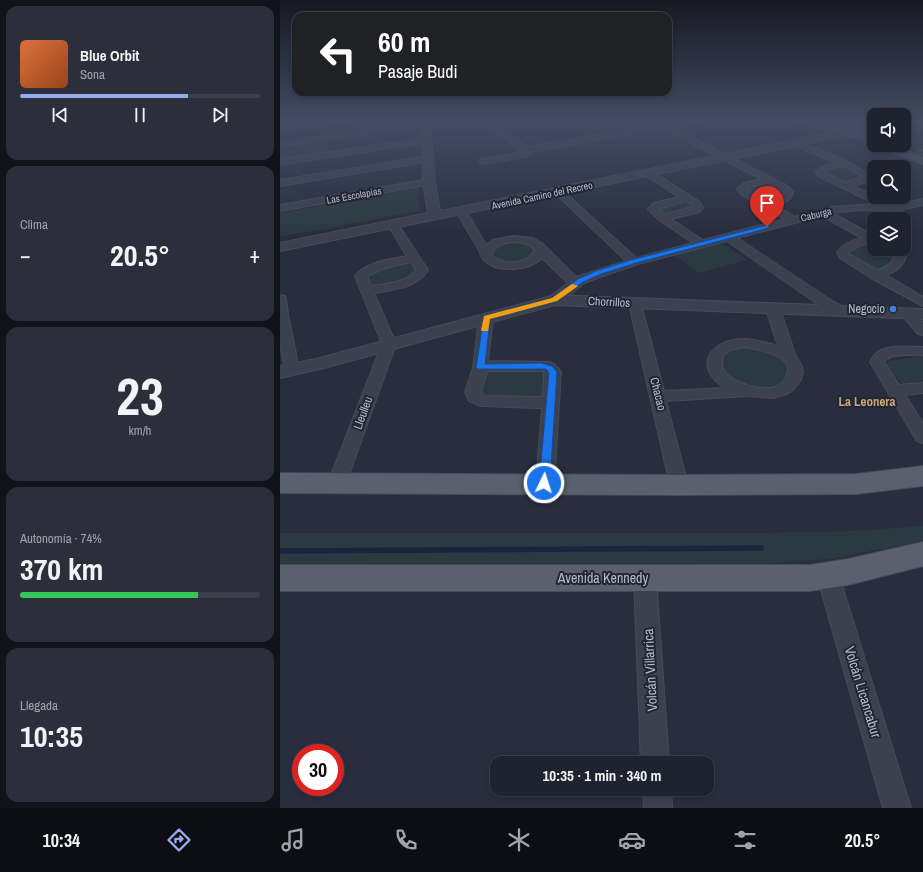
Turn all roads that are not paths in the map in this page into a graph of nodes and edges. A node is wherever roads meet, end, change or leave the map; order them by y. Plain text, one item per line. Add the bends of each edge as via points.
1 (311, 158) edge
2 (504, 158) edge
3 (722, 158) edge
4 (726, 158) edge
5 (831, 158) edge
6 (429, 159) joint
7 (483, 161) dead end
8 (282, 162) edge
9 (844, 163) junction
10 (280, 170) edge
11 (648, 173) junction
12 (769, 180) junction
13 (429, 182) junction
14 (280, 183) edge
15 (844, 185) junction
16 (558, 191) junction
17 (688, 198) junction
18 (923, 202) edge
19 (763, 203) junction
20 (280, 208) edge
21 (882, 208) junction
22 (460, 211) junction
23 (822, 212) junction
24 (435, 216) junction
25 (663, 218) junction
26 (794, 220) junction
27 (393, 224) junction
28 (867, 236) edge
29 (728, 237) junction
30 (867, 241) edge
31 (701, 244) junction
32 (280, 247) edge
33 (541, 250) junction
34 (486, 253) junction
35 (900, 256) edge
36 (414, 258) junction
37 (634, 262) junction
38 (875, 275) junction
39 (576, 284) junction
40 (367, 292) junction
41 (280, 299) edge
42 (555, 300) junction
43 (923, 302) edge
44 (635, 304) junction
45 (773, 309) junction
46 (842, 312) junction
47 (281, 314) edge
48 (915, 314) edge
49 (486, 318) junction
50 (923, 331) edge
51 (389, 344) junction
52 (923, 351) edge
53 (789, 358) junction
54 (480, 368) junction
55 (286, 371) edge
56 (923, 388) edge
57 (895, 391) junction
58 (752, 392) junction
59 (659, 396) junction
60 (550, 403) junction
61 (923, 436) edge
62 (923, 476) edge
63 (280, 483) edge
64 (337, 483) junction
65 (544, 483) junction
66 (679, 485) junction
67 (923, 554) edge
68 (828, 576) junction
69 (645, 577) junction
70 (280, 578) edge
71 (656, 756) edge
72 (657, 796) edge
73 (658, 808) edge
74 (897, 808) edge

1 - 8 street
2 - 7 street
3 - 11 street, Avenida Camino del Recreo
4 - 12 street
5 - 9 street
6 - 13 street
6 - 14 street
8 - 10 street
9 - 15 street via 861,171 865,177 864,180
9 - 15 street via 827,167 820,172 825,177
11 - 16 street, Avenida Camino del Recreo
11 - 17 street
12 - 19 street via 788,191 787,197
12 - 19 street via 742,189
13 - 20 street, Las Escolapias
13 - 24 street
15 - 21 street via 877,201
16 - 22 street, Avenida Camino del Recreo
16 - 37 street
17 - 25 street via 657,205 653,209
17 - 25 street via 698,204 698,208
18 - 21 street, Caburga via 903,207
19 - 26 street
21 - 23 street, Caburga via 853,207
22 - 24 street, Avenida Camino del Recreo
22 - 34 street
23 - 26 street, Caburga
23 - 28 street
24 - 27 street, Avenida Camino del Recreo
25 - 31 street
26 - 29 street, Caburga
27 - 32 street, Avenida Camino del Recreo
27 - 36 street
29 - 31 street, Caburga
29 - 46 street
30 - 38 street via 846,248 843,252 847,258
31 - 37 street, Caburga
33 - 34 street via 535,243 513,239 491,245
33 - 34 street via 530,262 513,265 496,263 486,257
33 - 39 street
35 - 38 street via 893,268
36 - 40 street via 367,271 361,276
36 - 40 street via 422,270 416,278
37 - 39 street, Caburga via 599,273
38 - 43 street
39 - 42 street, Caburga
40 - 51 street
41 - 47 street
42 - 44 street, Chorrillos
42 - 49 street, Chorrillos
44 - 45 street, Chorrillos
44 - 59 street, Chacao
45 - 46 street, Chorrillos
45 - 53 street
46 - 48 street, Chorrillos
47 - 55 street
48 - 50 street
49 - 51 street, Chorrillos
49 - 54 street
51 - 55 street, Chorrillos
51 - 64 street, Lleulleu
52 - 57 street via 888,352 879,357 877,362
53 - 58 street via 796,372 790,384 774,392
53 - 58 street via 770,347 751,343 734,344 717,353 714,368 719,376 727,383
54 - 60 street via 473,392 481,401
54 - 60 street via 549,367 553,372
56 - 57 street
57 - 61 street
58 - 59 street
59 - 66 street, Chacao
60 - 65 street
62 - 66 main road via 856,484
63 - 64 main road
64 - 65 main road
65 - 66 main road
67 - 68 main road, Avenida Kennedy
68 - 69 main road, Avenida Kennedy via 789,579
68 - 74 street, Volcán Licancabur
69 - 70 main road, Avenida Kennedy
69 - 71 street, Volcán Villarrica
72 - 73 street

